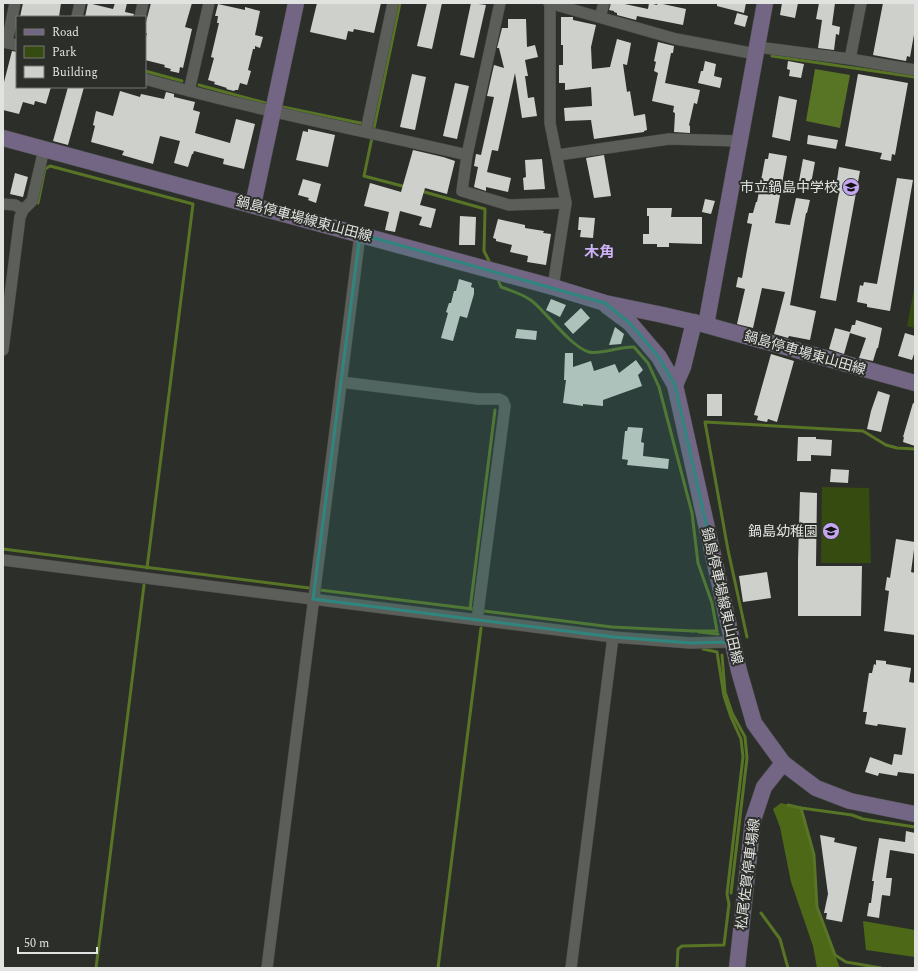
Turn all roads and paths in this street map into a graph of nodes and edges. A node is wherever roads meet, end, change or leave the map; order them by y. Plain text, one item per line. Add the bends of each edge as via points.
1 (15, 3) edge
2 (80, 3) edge
3 (143, 3) edge
4 (209, 3) edge
5 (296, 3) edge
6 (393, 3) edge
7 (500, 3) edge
8 (550, 3) edge
9 (604, 3) edge
10 (765, 3) edge
11 (861, 3) edge
12 (77, 16) edge
13 (140, 16) edge
14 (600, 17) junction
15 (9, 43) edge
16 (757, 50) junction
17 (850, 59) junction
18 (915, 70) edge
19 (146, 79) edge
20 (189, 91) junction
21 (273, 112) junction
22 (371, 132) junction
23 (3, 138) edge
24 (740, 141) junction
25 (44, 149) junction
26 (467, 154) junction
27 (558, 155) junction
28 (566, 203) junction
29 (3, 204) edge
30 (253, 205) junction
31 (23, 210) junction
32 (360, 234) junction
33 (554, 287) junction
34 (605, 303) junction
35 (700, 324) junction
36 (3, 350) edge
37 (341, 382) junction
38 (915, 383) edge
39 (675, 385) junction
40 (3, 560) edge
41 (313, 600) junction
42 (477, 620) junction
43 (613, 637) junction
44 (733, 642) junction
45 (783, 763) junction
46 (915, 814) edge
47 (267, 968) edge
48 (571, 968) edge
49 (737, 968) edge

1 - 15 street
2 - 12 street
3 - 13 street
4 - 20 street
5 - 21 main road
6 - 22 street
7 - 26 street
8 - 14 street
8 - 27 street via 550,123
9 - 14 street
10 - 16 main road
11 - 17 street
14 - 16 street via 676,39
16 - 17 street
16 - 24 main road
17 - 18 street
19 - 20 street
20 - 21 street
21 - 22 street
21 - 30 main road
22 - 26 street
23 - 25 main road, 鍋島停車場線東山田線
24 - 27 street via 669,139
24 - 35 main road
25 - 30 main road, 鍋島停車場線東山田線
25 - 31 street via 32,201
26 - 28 street via 462,191 509,205
27 - 28 street
28 - 33 street
29 - 31 street via 15,205
30 - 32 main road, 鍋島停車場線東山田線
31 - 36 street
32 - 33 main road, 鍋島停車場線東山田線
32 - 37 street
33 - 34 main road, 鍋島停車場線東山田線
34 - 35 main road, 鍋島停車場線東山田線
34 - 39 main road, 鍋島停車場線東山田線 via 630,323 659,357
35 - 38 main road, 鍋島停車場東山田線
35 - 39 main road
37 - 41 street
37 - 42 street via 503,401 505,406
39 - 44 main road, 鍋島停車場線東山田線
40 - 41 street
41 - 42 street
41 - 47 street
42 - 43 street
43 - 44 street via 690,644
43 - 48 street
44 - 45 main road, 鍋島停車場線東山田線 via 754,723
45 - 46 main road, 鍋島停車場線東山田線 via 823,791 850,801
45 - 49 main road, 松尾佐賀停車場線 via 764,787 753,820

